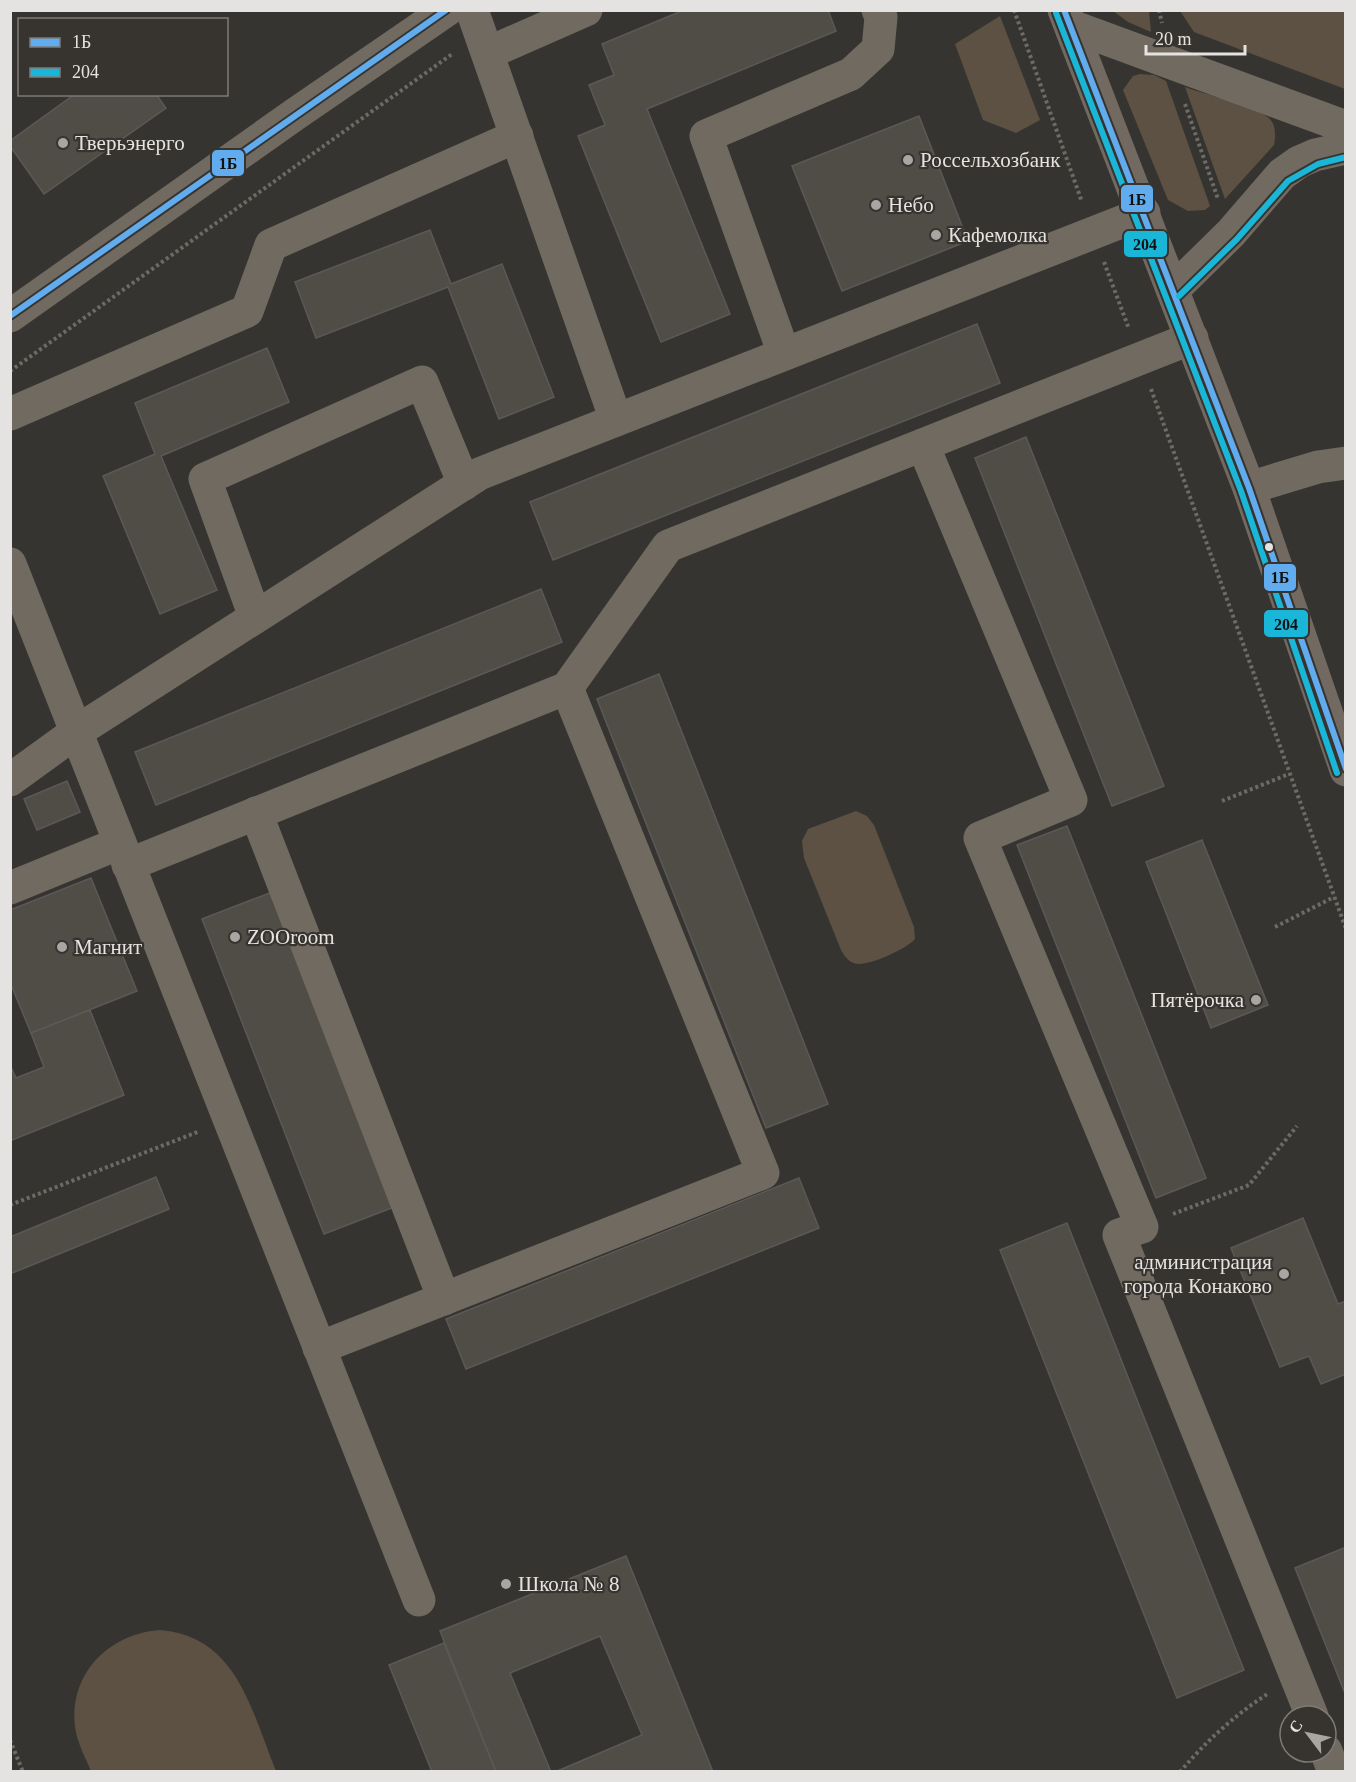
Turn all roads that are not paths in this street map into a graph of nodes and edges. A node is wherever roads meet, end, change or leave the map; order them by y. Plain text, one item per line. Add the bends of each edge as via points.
1 (447, 10) edge
2 (586, 10) edge
3 (878, 10) edge
4 (1068, 18) edge
5 (480, 32) edge
6 (1346, 127) edge
7 (517, 136) junction
8 (1346, 148) edge
9 (1144, 213) junction
10 (1173, 290) junction
11 (10, 316) edge
12 (1192, 338) junction
13 (784, 354) junction
14 (10, 414) edge
15 (616, 420) junction
16 (923, 445) junction
17 (1346, 463) edge
18 (464, 484) junction
19 (1249, 488) junction
20 (10, 564) edge
21 (255, 617) junction
22 (567, 688) junction
23 (76, 732) junction
24 (1346, 770) edge
25 (10, 780) edge
26 (256, 813) junction
27 (124, 854) junction
28 (10, 888) edge
29 (444, 1299) junction
30 (319, 1348) junction
31 (418, 1600) dead end
32 (1307, 1704) edge

1 - 11 street
2 - 5 street
3 - 13 street via 878,49 851,74 706,136
4 - 6 street
4 - 9 main road
5 - 7 street
7 - 14 street via 271,245 247,311
7 - 15 street
8 - 10 street via 1299,162 1282,174 1231,233
9 - 10 main road
9 - 13 street
10 - 12 main road
12 - 16 street
12 - 19 main road
13 - 15 street
15 - 18 street via 479,474
16 - 22 street via 668,546
16 - 32 street via 1071,800 980,838 1142,1227 1119,1234
17 - 19 street via 1318,467
18 - 21 street
18 - 21 street via 422,382 205,479
19 - 24 main road
20 - 23 street
21 - 23 street
22 - 26 street
22 - 29 street via 763,1173
23 - 25 street
23 - 27 street
26 - 27 street
26 - 29 street
27 - 28 street
27 - 30 street
29 - 30 street
30 - 31 street

